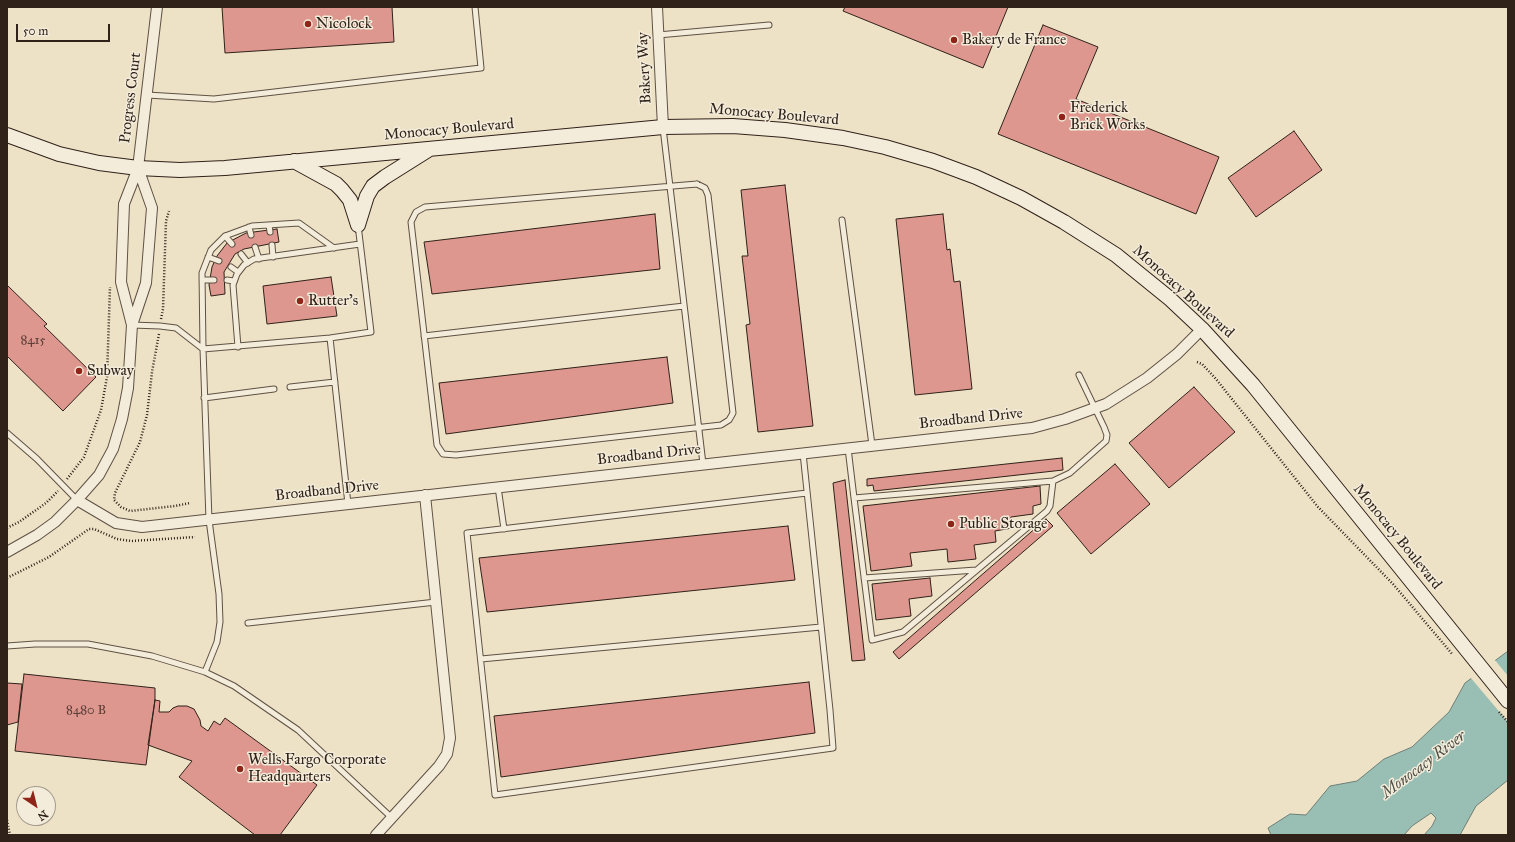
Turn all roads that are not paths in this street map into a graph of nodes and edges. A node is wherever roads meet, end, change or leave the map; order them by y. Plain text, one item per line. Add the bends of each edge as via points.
1 (157, 7) edge
2 (475, 7) edge
3 (657, 7) edge
4 (769, 25) dead end
5 (658, 35) junction
6 (147, 95) junction
7 (663, 127) junction
8 (7, 135) edge
9 (430, 148) junction
10 (294, 161) junction
11 (138, 168) junction
12 (670, 186) junction
13 (842, 220) dead end
14 (269, 225) junction
15 (358, 225) junction
16 (249, 228) junction
17 (270, 232) dead end
18 (251, 234) dead end
19 (225, 236) junction
20 (232, 244) dead end
21 (360, 244) junction
22 (272, 245) dead end
23 (255, 247) dead end
24 (334, 248) junction
25 (241, 254) dead end
26 (208, 257) junction
27 (273, 257) junction
28 (259, 259) junction
29 (218, 261) dead end
30 (248, 263) junction
31 (231, 267) dead end
32 (238, 272) junction
33 (202, 280) junction
34 (214, 280) dead end
35 (227, 280) dead end
36 (234, 281) junction
37 (684, 306) junction
38 (132, 325) junction
39 (1202, 329) junction
40 (424, 336) junction
41 (330, 338) junction
42 (238, 347) junction
43 (202, 350) junction
44 (1079, 375) dead end
45 (335, 382) junction
46 (290, 387) dead end
47 (274, 389) dead end
48 (204, 398) junction
49 (1096, 408) junction
50 (699, 428) junction
51 (7, 433) edge
52 (872, 445) junction
53 (848, 448) junction
54 (803, 453) junction
55 (703, 464) junction
56 (1053, 481) junction
57 (498, 487) junction
58 (807, 493) junction
59 (425, 495) junction
60 (854, 498) junction
61 (77, 500) junction
62 (348, 504) junction
63 (209, 520) junction
64 (504, 529) junction
65 (7, 552) edge
66 (976, 570) junction
67 (864, 578) junction
68 (436, 602) junction
69 (248, 622) dead end
70 (821, 627) junction
71 (7, 646) edge
72 (480, 660) junction
73 (205, 672) junction
74 (1508, 701) edge
75 (392, 818) junction
76 (376, 835) edge

1 - 6 street, Progress Court
2 - 6 lane via 481,68 214,99
3 - 5 street, Bakery Way
4 - 5 lane
5 - 7 street, Bakery Way
6 - 11 street, Progress Court
7 - 9 main road, Monocacy Boulevard
7 - 12 lane
7 - 39 main road, Monocacy Boulevard via 747,127 843,138 885,147 976,177 1021,198 1116,255
8 - 11 main road, Monocacy Boulevard via 59,154
9 - 10 main road, Monocacy Boulevard
9 - 15 main road via 373,186 367,196
10 - 11 main road, Monocacy Boulevard via 191,170
10 - 15 main road via 336,184 350,200
11 - 38 street via 124,204 121,282
11 - 38 street via 152,208 146,283
12 - 37 lane
12 - 40 lane via 425,207 416,212 411,222
12 - 50 lane via 697,184 705,188 708,195 732,413 729,420 721,425
13 - 52 lane
14 - 16 lane
14 - 17 lane
14 - 24 lane via 299,223
15 - 21 lane
16 - 18 lane
16 - 19 lane
19 - 20 lane
19 - 26 lane via 211,250
21 - 24 lane
21 - 41 lane via 371,332
22 - 27 lane
23 - 28 lane
24 - 27 lane
25 - 30 lane
26 - 29 lane
26 - 33 lane
27 - 28 lane
28 - 30 lane
30 - 32 lane
31 - 32 lane
32 - 36 lane
33 - 34 lane
33 - 43 lane
35 - 36 lane
36 - 42 lane
37 - 40 lane
37 - 50 lane
38 - 43 lane via 176,328
38 - 61 street via 128,388 113,448 99,475
39 - 49 street, Broadband Drive via 1177,354 1147,378
39 - 74 main road, Monocacy Boulevard via 1253,386
40 - 50 lane via 437,445 443,454 456,455
41 - 42 lane
41 - 45 lane
42 - 43 lane
43 - 48 lane
44 - 49 lane
45 - 46 lane
45 - 62 lane
47 - 48 lane
48 - 63 lane
49 - 52 street, Broadband Drive via 1032,428
49 - 56 lane via 1107,436 1106,441 1070,473
50 - 55 lane
51 - 61 lane
52 - 53 street, Broadband Drive
53 - 54 street, Broadband Drive
53 - 60 lane
54 - 55 street, Broadband Drive
54 - 58 lane
55 - 57 street, Broadband Drive
56 - 60 lane
56 - 66 lane via 1047,511
57 - 59 street, Broadband Drive
57 - 64 lane
58 - 64 lane
58 - 70 lane
59 - 62 street, Broadband Drive
59 - 68 street
60 - 67 lane
61 - 63 street, Broadband Drive via 116,523 142,527
61 - 65 street via 55,522
62 - 63 street, Broadband Drive
63 - 73 lane via 219,594 220,622 217,642
64 - 72 lane via 467,533
66 - 67 lane
66 - 67 lane via 903,632 872,640
68 - 69 lane
68 - 75 street via 450,738 447,754
70 - 72 lane
70 - 72 lane via 833,748 495,795
71 - 73 lane via 88,644 152,656
73 - 75 lane via 234,686 298,730
75 - 76 street

